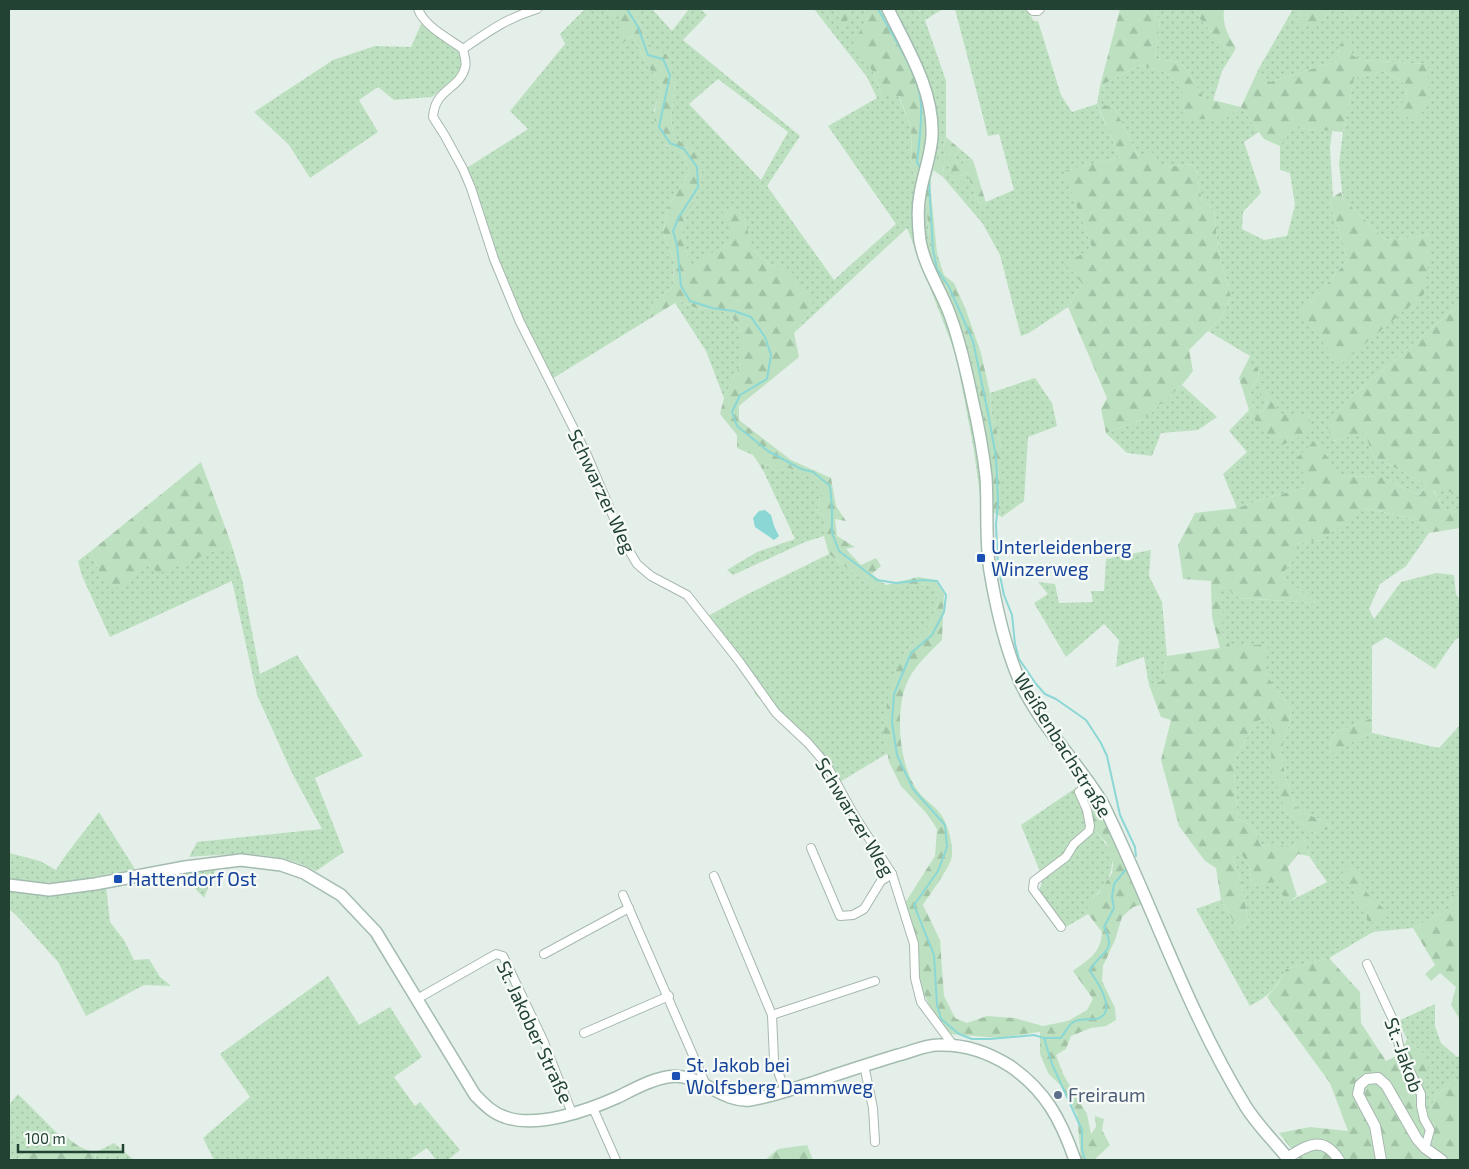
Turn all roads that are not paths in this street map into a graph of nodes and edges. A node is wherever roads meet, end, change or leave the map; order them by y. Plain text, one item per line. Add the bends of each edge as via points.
1 (418, 9) edge
2 (537, 9) edge
3 (888, 9) edge
4 (1031, 9) edge
5 (1040, 9) edge
6 (463, 48) junction
7 (1091, 783) junction
8 (811, 848) dead end
9 (892, 874) junction
10 (714, 876) dead end
11 (9, 885) edge
12 (623, 895) dead end
13 (629, 908) junction
14 (1061, 927) dead end
15 (544, 954) dead end
16 (1367, 964) dead end
17 (875, 981) dead end
18 (668, 996) junction
19 (417, 999) junction
20 (772, 1015) junction
21 (584, 1033) dead end
22 (953, 1045) junction
23 (864, 1065) junction
24 (706, 1085) junction
25 (785, 1091) junction
26 (593, 1108) junction
27 (572, 1114) junction
28 (876, 1142) dead end
29 (1425, 1148) junction
30 (1288, 1159) edge
31 (616, 1160) edge
32 (1076, 1160) edge
33 (1339, 1160) edge
34 (1381, 1160) edge
35 (1442, 1160) edge

1 - 6 street via 428,24
2 - 6 street via 496,25
3 - 7 main road, Weißenbachstraße via 922,80 930,109 932,136 920,194 918,224 926,263 952,323 964,363 980,431 986,477 990,569 1005,644 1029,698
4 - 5 street
6 - 9 street, Schwarzer Weg via 465,69 461,78 442,93 432,118 463,169 520,322 587,455 624,542 636,564 651,576 688,595 776,713 826,764 854,816
7 - 14 street via 1079,792 1089,831 1066,856 1034,881 1032,889
7 - 30 main road, Weißenbachstraße via 1112,822 1218,1058 1247,1108
8 - 9 street via 840,916 864,909 882,881
9 - 22 street, Schwarzer Weg via 914,944 915,978 922,1002
10 - 20 street
11 - 19 main road, St. Jakober Straße via 49,890 240,860 281,865 304,873 341,895 376,932
12 - 13 street
13 - 15 street
13 - 18 street
16 - 29 street, St.-Jakob via 1394,1022 1400,1050 1421,1094 1424,1119 1430,1130
17 - 20 street
18 - 21 street
18 - 24 street
19 - 27 main road, St. Jakober Straße via 475,1094 487,1108 505,1118 518,1120
19 - 27 street, St. Jakober Straße via 496,954 503,956 543,1040
20 - 25 street via 774,1060
22 - 23 main road, St. Jakober Straße via 936,1045
22 - 32 main road, St. Jakober Straße via 975,1049 1022,1075 1045,1098 1063,1128
23 - 25 main road, St. Jakober Straße
23 - 28 street
24 - 25 main road, St. Jakober Straße via 727,1096 748,1100
24 - 26 main road, St. Jakober Straße via 681,1076 667,1077 648,1082
26 - 27 main road, St. Jakober Straße
26 - 31 street
29 - 34 street via 1416,1139 1386,1085 1378,1078 1367,1079 1360,1085 1358,1094 1375,1126
29 - 35 street
30 - 33 street via 1314,1144 1324,1146

